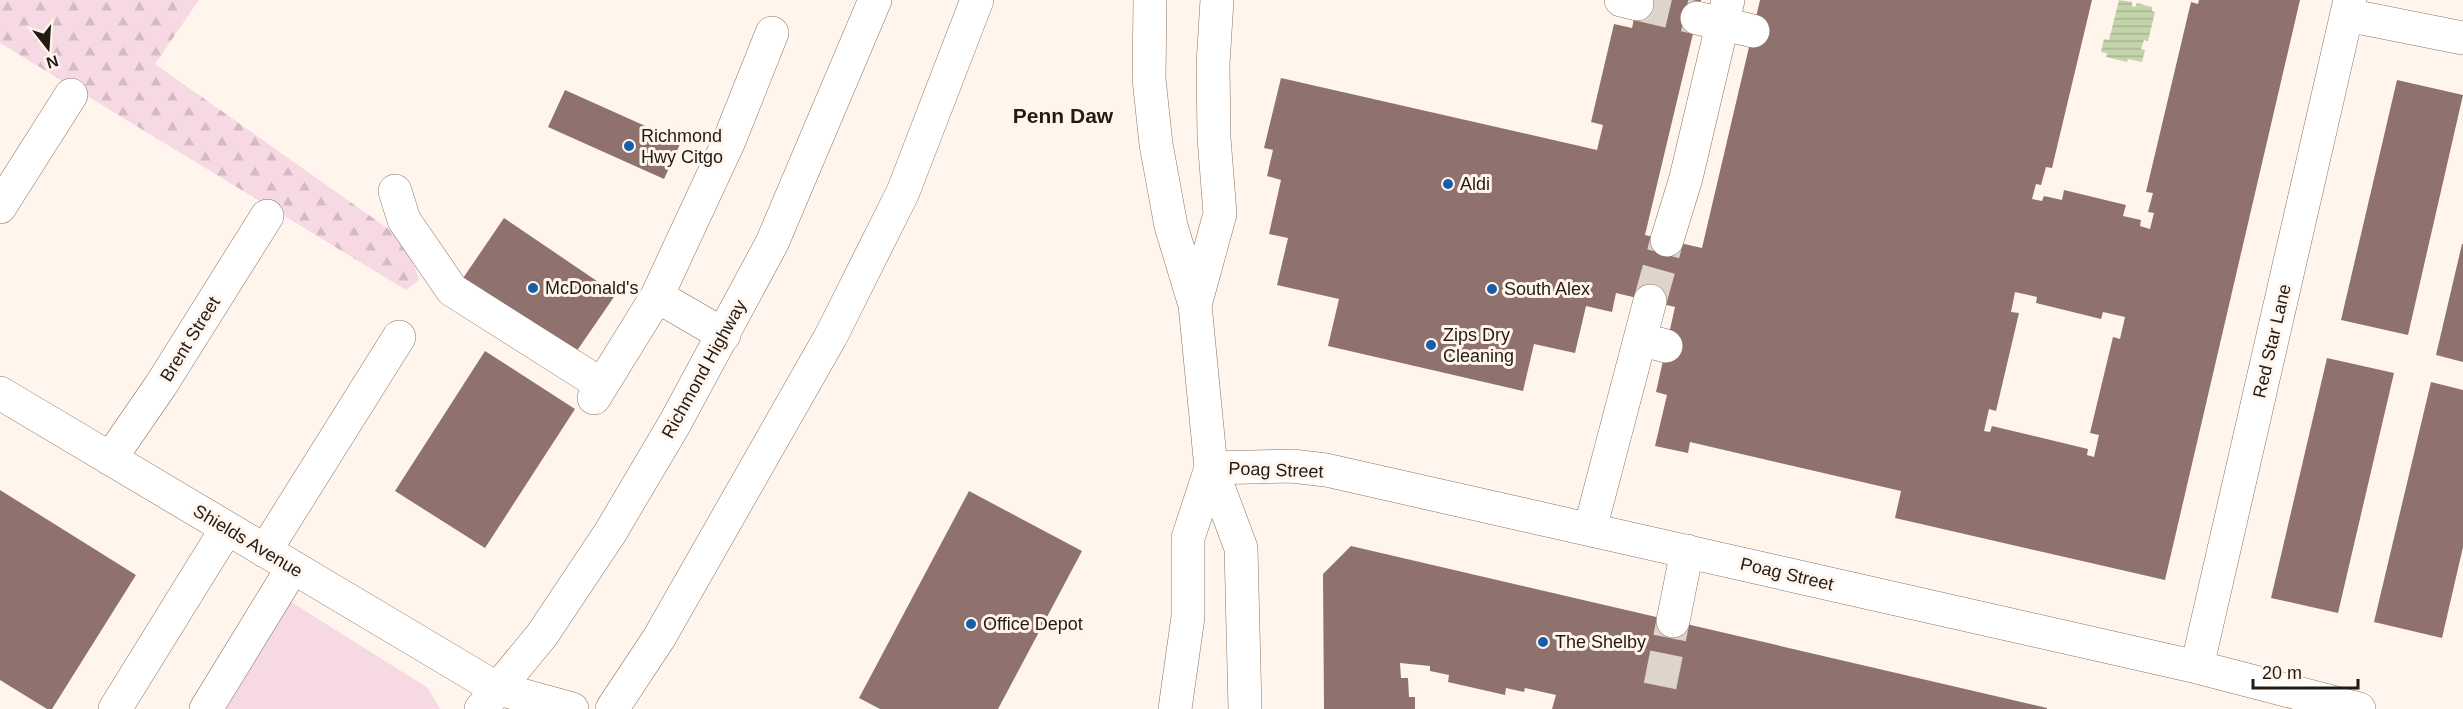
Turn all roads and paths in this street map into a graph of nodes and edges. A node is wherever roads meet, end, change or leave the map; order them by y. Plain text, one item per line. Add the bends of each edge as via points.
1 (875, 0) edge
2 (976, 0) edge
3 (1150, 0) edge
4 (1216, 0) edge
5 (2349, 7) edge
6 (1725, 18) edge
7 (772, 33) dead end
8 (2463, 38) edge
9 (71, 95) dead end
10 (395, 191) dead end
11 (0, 207) edge
12 (267, 216) dead end
13 (1666, 240) tunnel mouth
14 (657, 296) junction
15 (1650, 301) tunnel mouth
16 (1195, 305) junction
17 (724, 335) junction
18 (399, 337) dead end
19 (0, 393) edge
20 (110, 459) junction
21 (1211, 468) junction
22 (227, 528) junction
23 (1590, 529) junction
24 (265, 551) junction
25 (1687, 551) junction
26 (293, 567) junction
27 (1673, 621) tunnel mouth
28 (2197, 667) junction
29 (499, 702) edge
30 (115, 709) edge
31 (206, 709) edge
32 (572, 709) edge
33 (612, 709) edge
34 (1175, 709) edge
35 (1245, 709) edge
36 (2359, 709) edge

1 - 17 main road, Richmond Highway via 772,243
2 - 33 main road via 903,192 831,336 659,638
3 - 16 main road via 1149,79 1156,144 1171,226
4 - 16 main road via 1213,117 1220,214
5 - 8 main road
5 - 28 main road, Red Star Lane
6 - 13 main road via 1686,178
7 - 14 main road via 729,141
9 - 11 main road
10 - 14 main road via 404,220 452,290 598,391
12 - 20 main road, Brent Street
14 - 17 main road
15 - 23 main road via 1653,343
16 - 21 main road
17 - 29 main road, Richmond Highway via 610,533
18 - 24 main road
19 - 20 main road, Shields Avenue
20 - 22 main road, Shields Avenue
21 - 23 main road, Poag Street via 1292,466 1326,470
21 - 34 main road via 1188,538 1188,617
21 - 35 main road via 1241,548
22 - 24 main road, Shields Avenue
22 - 30 main road
23 - 25 main road, Poag Street
24 - 26 main road, Shields Avenue
25 - 27 main road
25 - 28 main road, Poag Street
26 - 29 main road, Shields Avenue
26 - 31 main road
28 - 36 main road, Poag Street
29 - 32 main road, Shields Avenue

